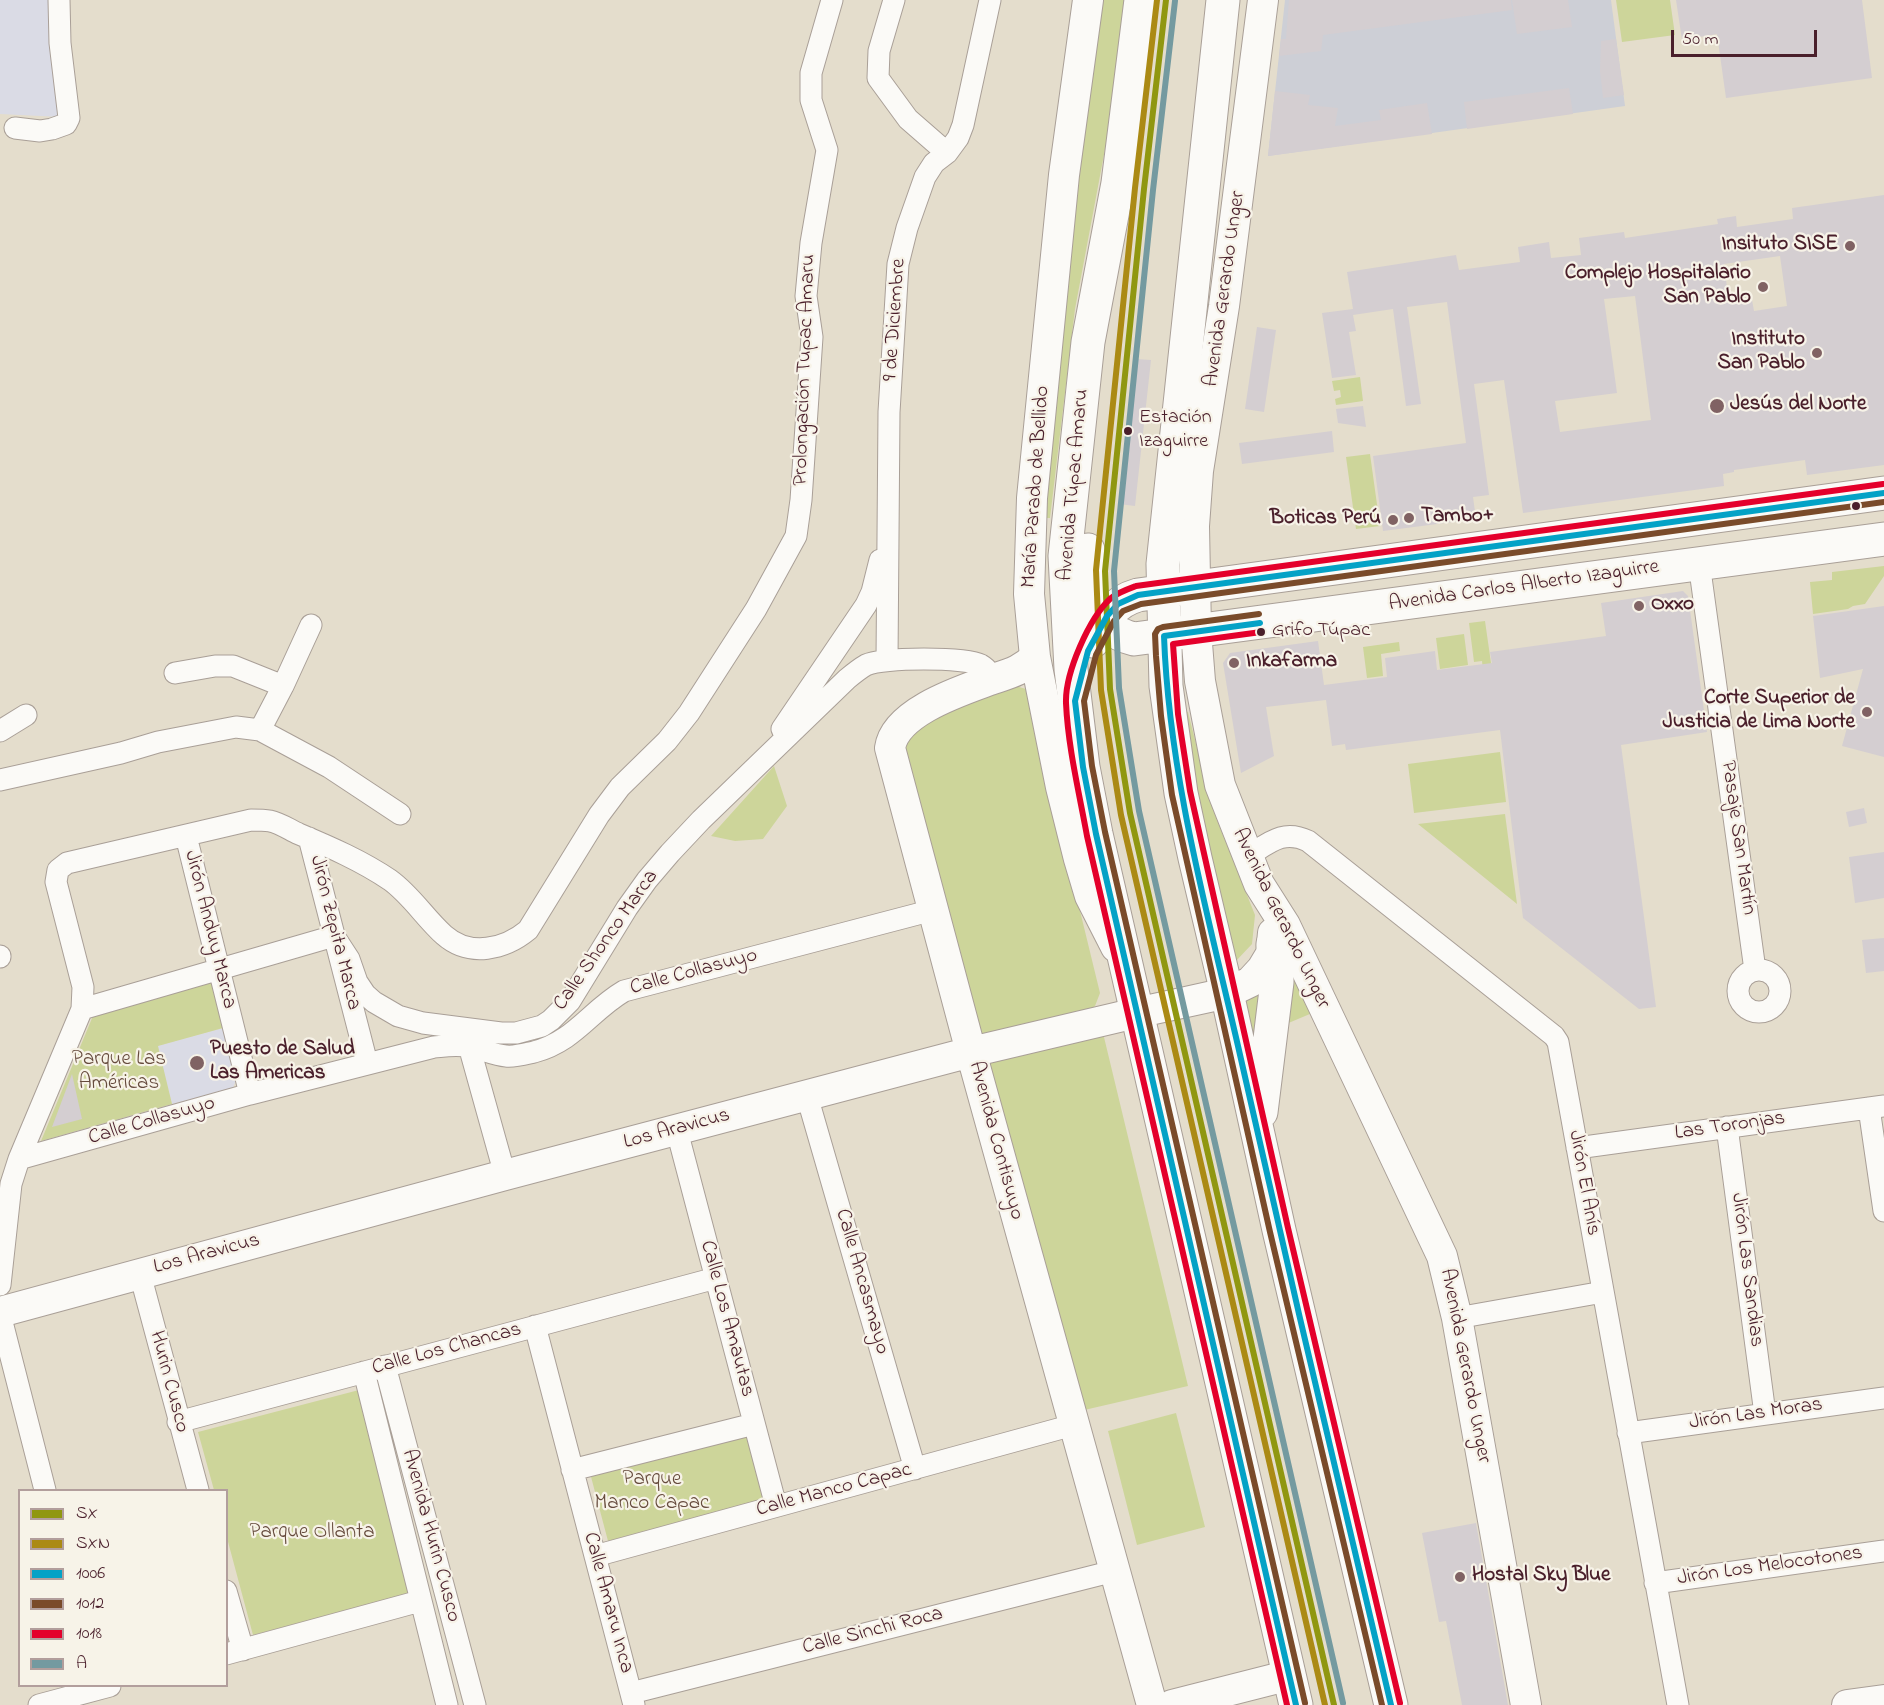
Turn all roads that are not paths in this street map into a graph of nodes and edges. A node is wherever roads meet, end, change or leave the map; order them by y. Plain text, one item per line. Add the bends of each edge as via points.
1 (59, 0) edge
2 (832, 0) edge
3 (894, 0) edge
4 (990, 0) edge
5 (1088, 0) edge
6 (1141, 0) edge
7 (1223, 0) edge
8 (1263, 0) edge
9 (15, 128) dead end
10 (947, 153) junction
11 (1118, 183) junction
12 (1884, 493) edge
13 (887, 523) junction
14 (1884, 539) edge
15 (1468, 548) junction
16 (1699, 563) junction
17 (1195, 586) junction
18 (1163, 591) junction
19 (1471, 593) junction
20 (1103, 622) junction
21 (311, 625) dead end
22 (1196, 631) junction
23 (1164, 636) junction
24 (1035, 657) junction
25 (887, 660) junction
26 (175, 673) dead end
27 (992, 680) junction
28 (283, 686) junction
29 (1075, 701) junction
30 (26, 715) dead end
31 (260, 730) junction
32 (0, 731) edge
33 (756, 766) junction
34 (0, 780) edge
35 (400, 814) dead end
36 (186, 836) junction
37 (309, 838) junction
38 (1248, 856) junction
39 (1259, 884) junction
40 (933, 910) junction
41 (334, 936) junction
42 (1273, 944) junction
43 (1125, 961) junction
44 (219, 969) junction
45 (1755, 970) dead end
46 (1227, 993) junction
47 (82, 1009) junction
48 (1136, 1013) junction
49 (469, 1046) junction
50 (971, 1052) junction
51 (367, 1063) junction
52 (250, 1094) junction
53 (807, 1096) junction
54 (1876, 1107) edge
55 (1727, 1127) junction
56 (677, 1131) junction
57 (1259, 1141) junction
58 (1577, 1148) junction
59 (19, 1159) junction
60 (505, 1175) junction
61 (1884, 1211) edge
62 (140, 1274) junction
63 (716, 1278) junction
64 (0, 1285) edge
65 (1603, 1292) junction
66 (0, 1313) edge
67 (1457, 1318) junction
68 (535, 1326) junction
69 (385, 1366) junction
70 (364, 1372) junction
71 (1884, 1398) edge
72 (1765, 1414) junction
73 (178, 1422) junction
74 (754, 1424) junction
75 (1073, 1425) junction
76 (1628, 1433) junction
77 (915, 1469) junction
78 (572, 1470) junction
79 (44, 1489) edge
80 (197, 1489) edge
81 (776, 1506) junction
82 (1884, 1551) edge
83 (595, 1557) junction
84 (1114, 1571) junction
85 (1655, 1583) junction
86 (420, 1601) junction
87 (228, 1605) edge
88 (235, 1652) edge
89 (101, 1687) edge
90 (1293, 1690) edge
91 (632, 1699) edge
92 (1884, 1700) edge
93 (39, 1705) edge
94 (447, 1705) edge
95 (474, 1705) edge
96 (1152, 1705) edge
97 (1172, 1705) edge
98 (1390, 1705) edge
99 (1526, 1705) edge
100 (1678, 1705) edge
101 (1847, 1705) edge

1 - 9 street via 69,118 66,124 48,130
2 - 37 street, Prolongación Tupac Amaru via 811,73 811,100 827,150 806,296 812,337 801,500 796,536 756,609 689,713 667,741 620,787 528,930 516,941 483,950 464,946 446,937 390,880
3 - 10 street via 879,51 878,78 908,118
4 - 10 street, 9 de Diciembre via 967,110 958,138
5 - 24 street, María Parado de Bellido via 1064,175 1032,498 1029,594
6 - 11 main road, Avenida Túpac Amaru
7 - 18 main road via 1168,502
8 - 17 street, Avenida Gerardo Unger via 1224,306 1198,471
10 - 13 street, 9 de Diciembre via 934,163 926,177 898,264
11 - 20 main road via 1088,557 1090,597
11 - 29 main road, Avenida Túpac Amaru via 1088,342 1065,556
12 - 15 main road
13 - 25 street, 9 de Diciembre
13 - 33 street via 869,598
14 - 16 main road, Avenida Carlos Alberto Izaguirre
15 - 17 main road
15 - 19 main road via 1455,558 1451,569 1454,580
16 - 19 main road, Avenida Carlos Alberto Izaguirre
16 - 45 street, Pasaje San Martín
17 - 18 main road
17 - 22 street, Avenida Gerardo Unger
18 - 20 main road via 1129,597 1111,610
18 - 23 main road
19 - 22 main road, Avenida Carlos Alberto Izaguirre
20 - 23 main road, Avenida Carlos Alberto Izaguirre via 1134,639
20 - 29 main road via 1084,660
21 - 28 street
22 - 23 main road, Avenida Carlos Alberto Izaguirre
22 - 38 street, Avenida Gerardo Unger via 1197,666 1220,785
23 - 46 main road via 1171,733 1181,793
24 - 27 street, Avenida Contisuyo via 1019,671
24 - 43 street, María Parado de Bellido via 1061,787 1090,896
25 - 27 street, Calle Shonco Marca via 970,662 986,668
25 - 33 street, Calle Shonco Marca via 866,665 847,679
26 - 28 street via 233,666
27 - 40 street, Avenida Contisuyo via 936,702 913,716 891,740
28 - 31 street
29 - 43 main road, Avenida Túpac Amaru via 1090,801
30 - 32 street
31 - 34 street via 236,727 169,739
31 - 35 street via 329,767
33 - 41 street, Calle Shonco Marca via 701,819 647,880 570,1001 542,1026 501,1034 398,1016 365,994
36 - 37 street, Prolongación Tupac Amaru via 251,820 272,821
36 - 44 street, Jirón Anduy Marca
36 - 47 street, Prolongación Tupac Amaru via 68,863 58,870 56,882 83,987
37 - 41 street, Jirón Zepita Marca
38 - 39 street, Avenida Gerardo Unger
38 - 58 street, Jirón El Anís via 1278,838 1298,836 1308,841 1554,1036
39 - 42 street, Los Aravicus via 1271,915
39 - 67 street, Avenida Gerardo Unger via 1284,925 1442,1256
40 - 49 street, Calle Collasuyo via 624,991 608,1000 570,1035 538,1051 506,1056
40 - 50 street, Avenida Contisuyo
41 - 44 street
41 - 51 street, Jirón Zepita Marca
42 - 46 street, Los Aravicus via 1268,962 1256,976
42 - 57 main road via 1278,982
43 - 48 main road, Avenida Túpac Amaru
44 - 47 street
44 - 52 street, Jirón Anduy Marca
46 - 48 street, Los Aravicus
46 - 57 main road
47 - 59 street, Prolongación Tupac Amaru
48 - 50 street, Los Aravicus
48 - 90 main road, Avenida Túpac Amaru
49 - 51 street, Calle Collasuyo via 434,1047
49 - 60 street
50 - 53 street, Los Aravicus
50 - 75 street, Avenida Contisuyo
51 - 52 street, Calle Collasuyo
52 - 59 street, Calle Collasuyo
53 - 56 street, Los Aravicus
53 - 77 street, Calle Ancasmayo
54 - 55 street, Las Toronjas
54 - 61 street
55 - 58 street, Las Toronjas
55 - 72 street, Jirón Las Sandias
56 - 60 street, Los Aravicus
56 - 63 street, Calle Los Amautas
57 - 98 main road
58 - 65 street, Jirón El Anís
59 - 64 street, Prolongación Tupac Amaru via 11,1184
60 - 62 street, Los Aravicus
62 - 66 street, Los Aravicus
62 - 73 street, Hurin Cusco
63 - 68 street, Calle Los Chancas
63 - 74 street, Calle Los Amautas
65 - 67 street
65 - 76 street, Jirón El Anís
66 - 79 street
67 - 99 street, Avenida Gerardo Unger
68 - 69 street, Calle Los Chancas
68 - 78 street, Calle Amaru Inca
69 - 70 street, Calle Los Chancas
69 - 95 street, Avenida Hurin Cusco
70 - 73 street, Calle Los Chancas
70 - 86 street, Avenida Hurin Cusco
71 - 72 street, Jirón Las Moras
72 - 76 street, Jirón Las Moras
73 - 80 street, Hurin Cusco
74 - 78 street
74 - 81 street, Calle Los Amautas
75 - 77 street, Calle Manco Capac
75 - 84 street, Avenida Contisuyo
76 - 85 street, Jirón El Anís
77 - 81 street, Calle Manco Capac
78 - 83 street, Calle Amaru Inca
81 - 83 street, Calle Manco Capac
82 - 85 street, Jirón Los Melocotones
83 - 91 street, Calle Amaru Inca
84 - 91 street, Calle Sinchi Roca
84 - 96 street, Avenida Contisuyo
85 - 100 street, Jirón El Anís
86 - 88 street
86 - 94 street, Avenida Hurin Cusco
87 - 88 street
89 - 93 street
90 - 97 street
92 - 101 street

